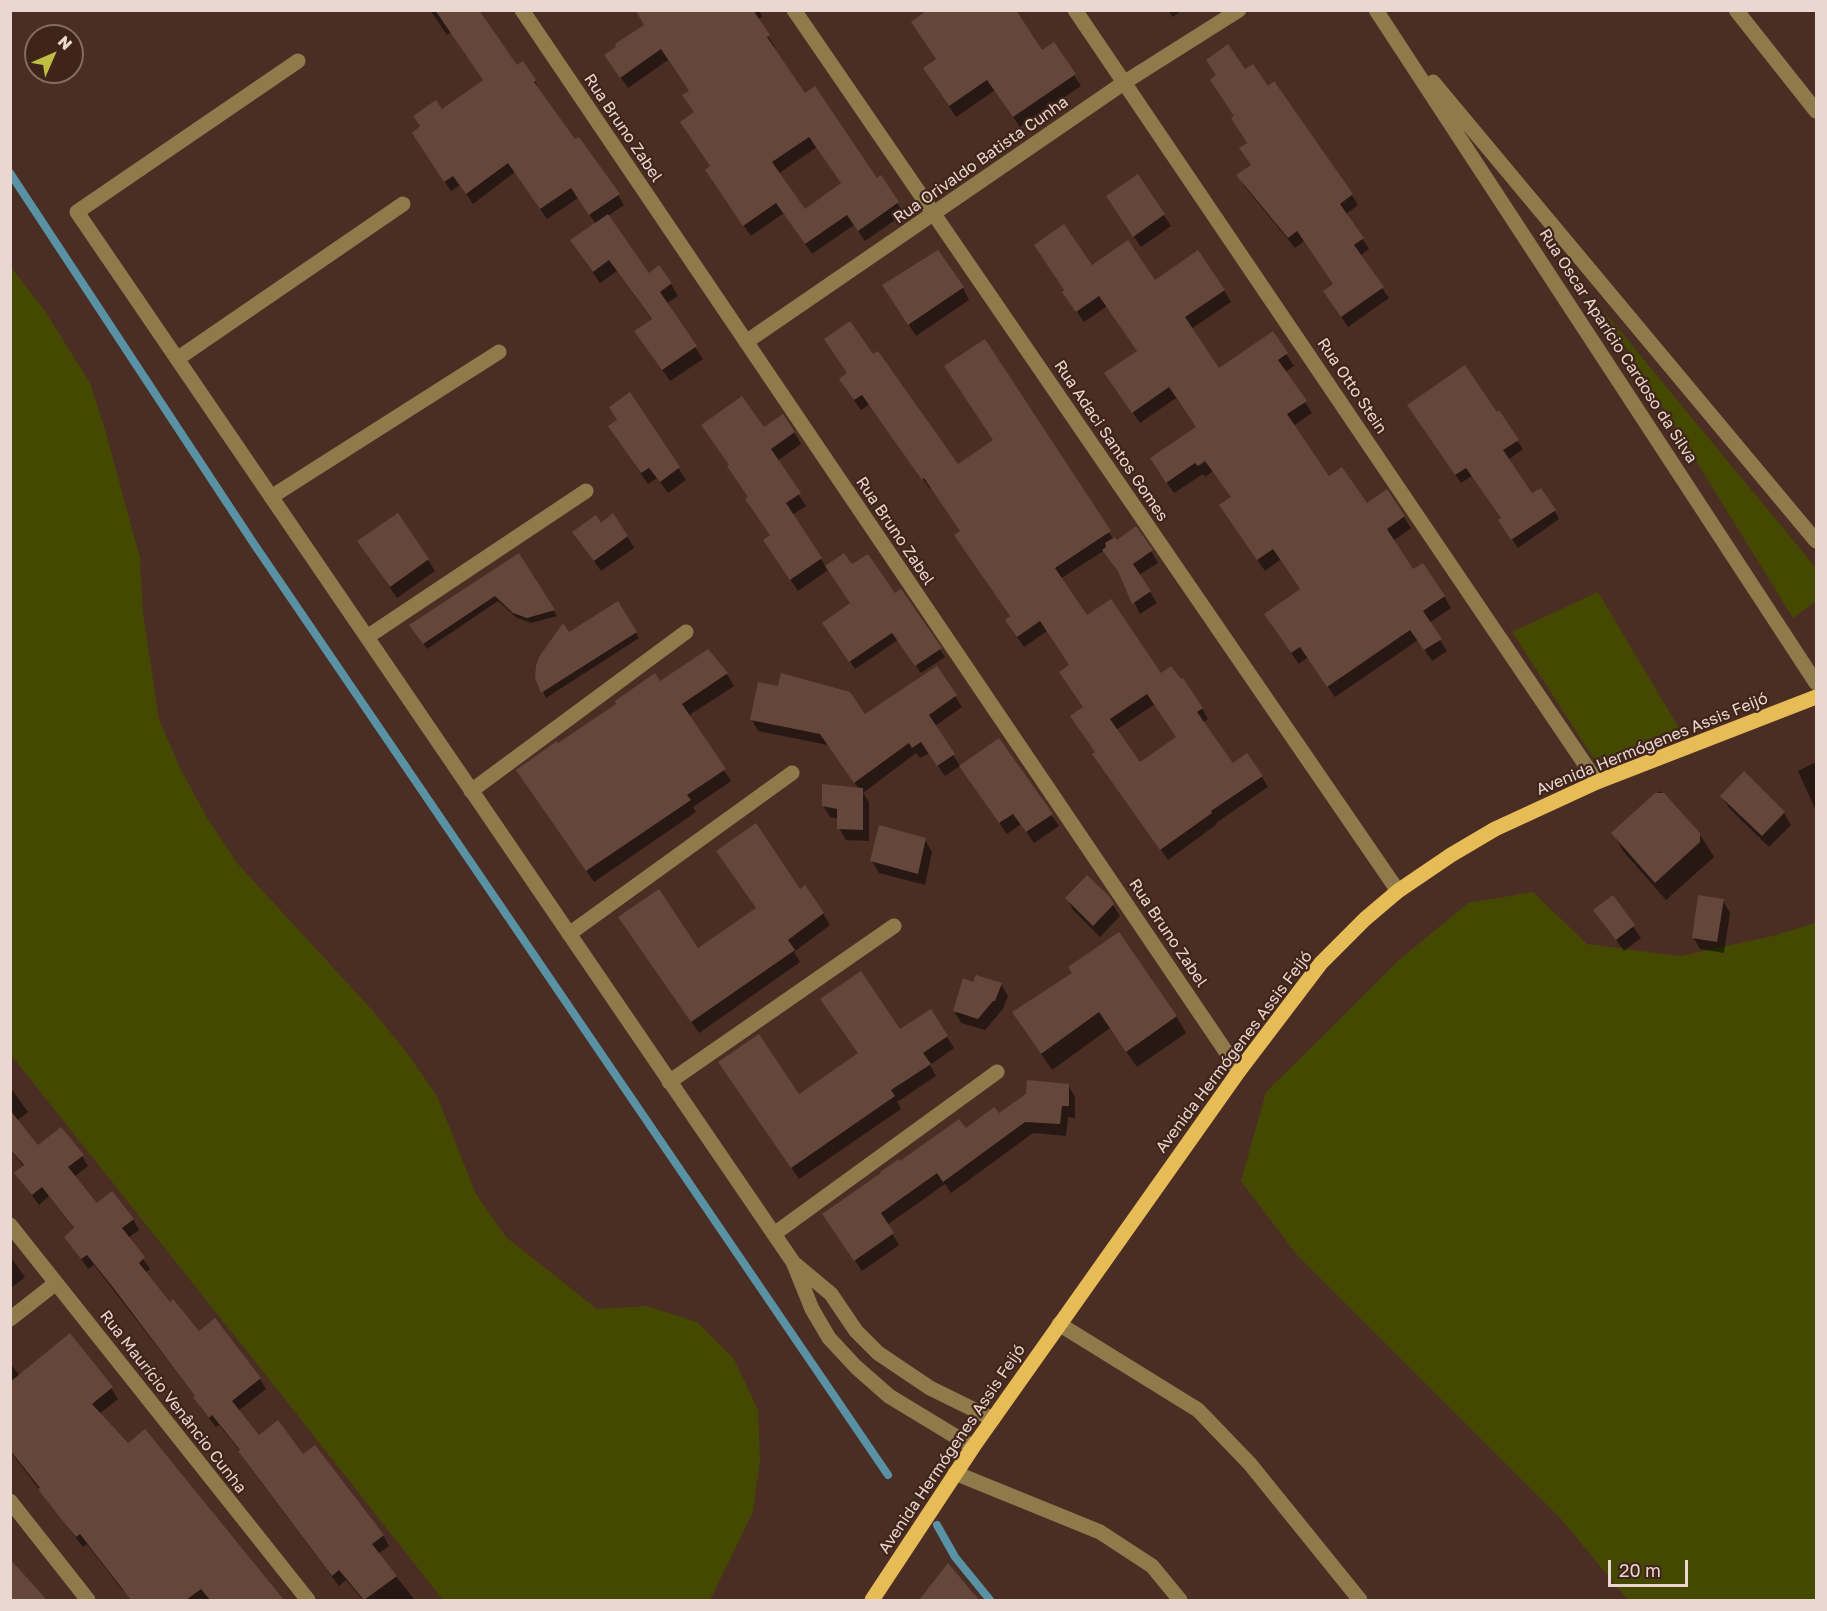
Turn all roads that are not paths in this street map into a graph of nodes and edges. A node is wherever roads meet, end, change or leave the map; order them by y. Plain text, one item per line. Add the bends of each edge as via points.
1 (522, 10) edge
2 (794, 10) edge
3 (1075, 10) edge
4 (1239, 10) edge
5 (1376, 10) edge
6 (1736, 10) edge
7 (1389, 29) junction
8 (298, 61) dead end
9 (1125, 82) junction
10 (1816, 111) edge
11 (403, 204) dead end
12 (934, 214) junction
13 (746, 342) junction
14 (499, 352) dead end
15 (177, 359) junction
16 (586, 491) dead end
17 (271, 497) junction
18 (1816, 541) edge
19 (686, 632) dead end
20 (367, 637) junction
21 (1816, 683) edge
22 (1816, 697) edge
23 (792, 773) dead end
24 (1597, 782) junction
25 (471, 791) junction
26 (1398, 891) junction
27 (894, 926) dead end
28 (569, 934) junction
29 (1239, 1071) junction
30 (997, 1072) dead end
31 (669, 1082) junction
32 (10, 1226) edge
33 (774, 1234) junction
34 (793, 1262) junction
35 (56, 1283) junction
36 (10, 1319) edge
37 (1059, 1324) junction
38 (993, 1419) junction
39 (973, 1447) junction
40 (955, 1473) junction
41 (10, 1501) edge
42 (88, 1600) edge
43 (308, 1600) edge
44 (872, 1600) edge
45 (1180, 1600) edge
46 (1360, 1600) edge

1 - 13 street, Rua Bruno Zabel
2 - 12 street, Rua Adaci Santos Gomes
3 - 9 street, Rua Otto Stein
4 - 9 street, Rua Orivaldo Batista Cunha
5 - 7 street, Rua Oscar Aparício Cardoso da Silva
6 - 10 street
7 - 18 street, Rua Oscar Aparício Cardoso da Silva
7 - 21 street, Rua Oscar Aparício Cardoso da Silva
8 - 15 street via 77,212
9 - 12 street, Rua Orivaldo Batista Cunha
9 - 24 street, Rua Otto Stein
11 - 15 street
12 - 13 street, Rua Orivaldo Batista Cunha
12 - 26 street, Rua Adaci Santos Gomes
13 - 29 street, Rua Bruno Zabel
14 - 17 street
15 - 17 street
16 - 20 street
17 - 20 street
19 - 25 street
20 - 25 street
22 - 24 main road, Avenida Hermógenes Assis Feijó
23 - 28 street
24 - 26 main road, Avenida Hermógenes Assis Feijó via 1495,829
25 - 28 street
26 - 29 main road, Avenida Hermógenes Assis Feijó via 1321,963
27 - 31 street
28 - 31 street
29 - 37 main road, Avenida Hermógenes Assis Feijó
30 - 33 street
31 - 33 street
32 - 35 street, Rua Maurício Venâncio Cunha
33 - 34 street
34 - 38 street via 831,1294 856,1331 878,1353 930,1388
34 - 39 street via 829,1338 856,1367 889,1396
35 - 36 street
35 - 43 street, Rua Maurício Venâncio Cunha
37 - 38 main road, Avenida Hermógenes Assis Feijó
37 - 46 street via 1198,1410 1250,1464
38 - 39 main road, Avenida Hermógenes Assis Feijó
39 - 40 main road, Avenida Hermógenes Assis Feijó
40 - 44 main road, Avenida Hermógenes Assis Feijó
40 - 45 street via 1100,1532 1152,1566
41 - 42 street

